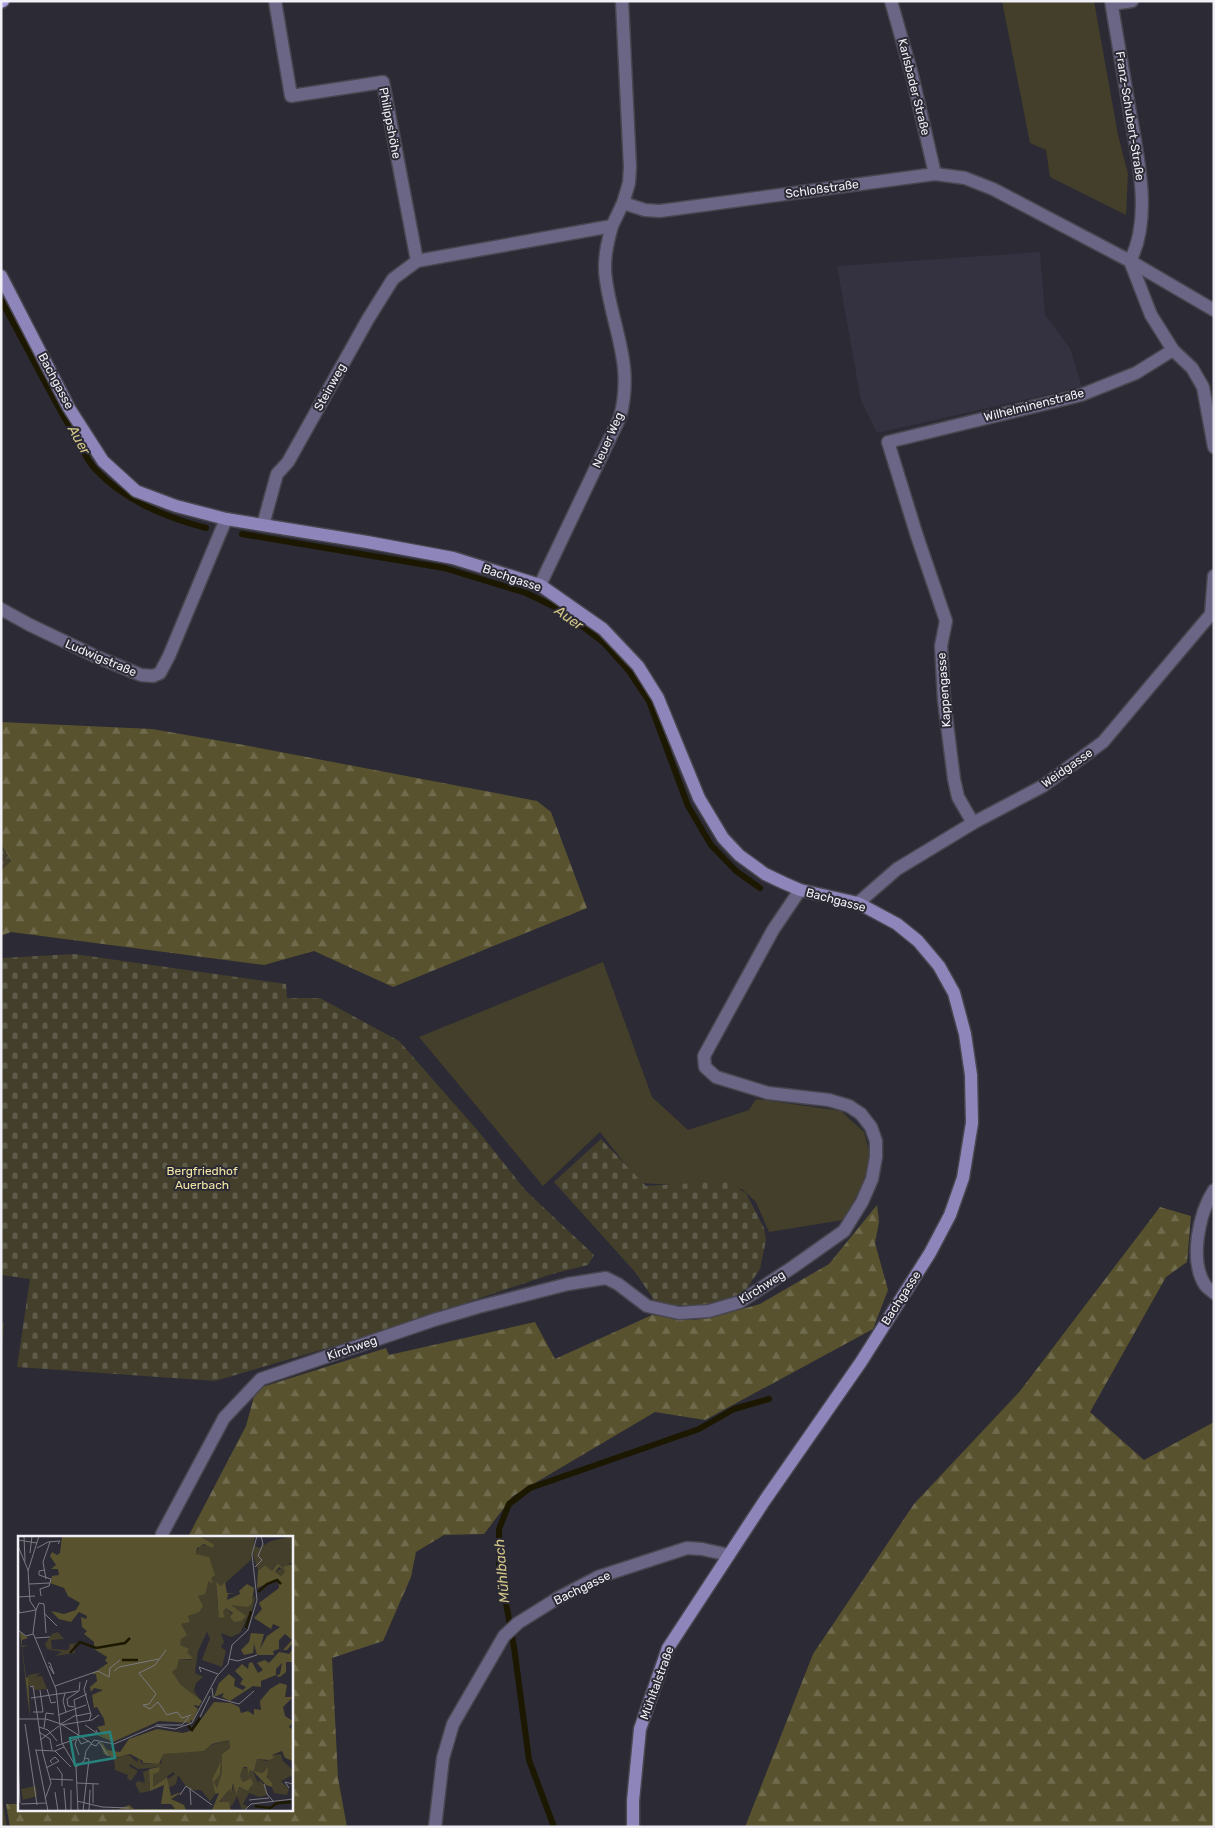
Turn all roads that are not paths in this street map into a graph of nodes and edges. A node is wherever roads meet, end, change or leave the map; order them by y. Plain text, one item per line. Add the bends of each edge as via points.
1 (275, 1) edge
2 (622, 1) edge
3 (891, 1) edge
4 (1132, 1) edge
5 (1112, 3) edge
6 (936, 174) junction
7 (623, 204) junction
8 (612, 226) junction
9 (417, 261) junction
10 (1130, 261) junction
11 (1, 276) edge
12 (1214, 310) edge
13 (1173, 350) junction
14 (888, 442) joint
15 (1214, 447) edge
16 (226, 518) junction
17 (263, 525) junction
18 (1214, 576) edge
19 (540, 585) junction
20 (1, 609) edge
21 (1212, 616) edge
22 (973, 823) junction
23 (800, 890) junction
24 (858, 904) junction
25 (1214, 1190) edge
26 (1214, 1293) edge
27 (162, 1534) dead end
28 (729, 1555) junction
29 (435, 1827) edge
30 (633, 1827) edge

1 - 9 street, Philippshöhe via 290,96 383,82
2 - 7 street via 630,167
3 - 6 street, Karlsbader Straße
4 - 5 street
5 - 10 street, Franz-Schubert-Straße via 1141,178 1140,224
6 - 7 street, Schloßstraße via 660,211
6 - 10 street, Schloßstraße via 966,178 993,189
7 - 8 street
8 - 9 street
8 - 19 street, Neuer Weg via 605,260 606,279 625,370 625,399 620,417
9 - 17 street, Steinweg via 393,279 293,454 277,474
10 - 12 street, Schloßstraße
10 - 13 street via 1152,315
11 - 16 main road, Bachgasse via 69,408 103,461 136,491 176,506
13 - 14 street, Wilhelminenstraße via 1136,373 1081,395
13 - 15 street via 1192,368 1203,387
14 - 22 street, Kappengasse via 946,621 941,646 954,779 958,796
16 - 17 main road, Bachgasse
16 - 20 street, Ludwigstraße via 169,656 160,673 153,676 141,675 97,657
17 - 19 main road, Bachgasse via 453,558
18 - 21 street, Weidgasse
19 - 23 main road, Bachgasse via 603,629 638,666 658,698 699,798 723,838 753,866
21 - 22 street, Weidgasse via 1103,742 1044,786
22 - 24 street, Weidgasse via 896,869
23 - 24 main road, Bachgasse
23 - 27 street, Kirchweg via 773,930 704,1056 705,1067 716,1077 768,1093 829,1100 849,1106 861,1114 876,1141 876,1157 872,1180 844,1230 740,1302 709,1311 679,1313 647,1306 606,1278 568,1284 434,1320 261,1379 224,1418
24 - 28 main road, Bachgasse via 889,919 918,942 939,966 954,993 971,1075 972,1123 962,1178 950,1215 925,1261
25 - 26 street via 1205,1211 1197,1253 1199,1269 1206,1285
28 - 29 street, Bachgasse via 702,1549 678,1551 598,1577 518,1623 504,1636 453,1724 443,1758
28 - 30 main road, Mühltalstraße via 668,1648 640,1729

